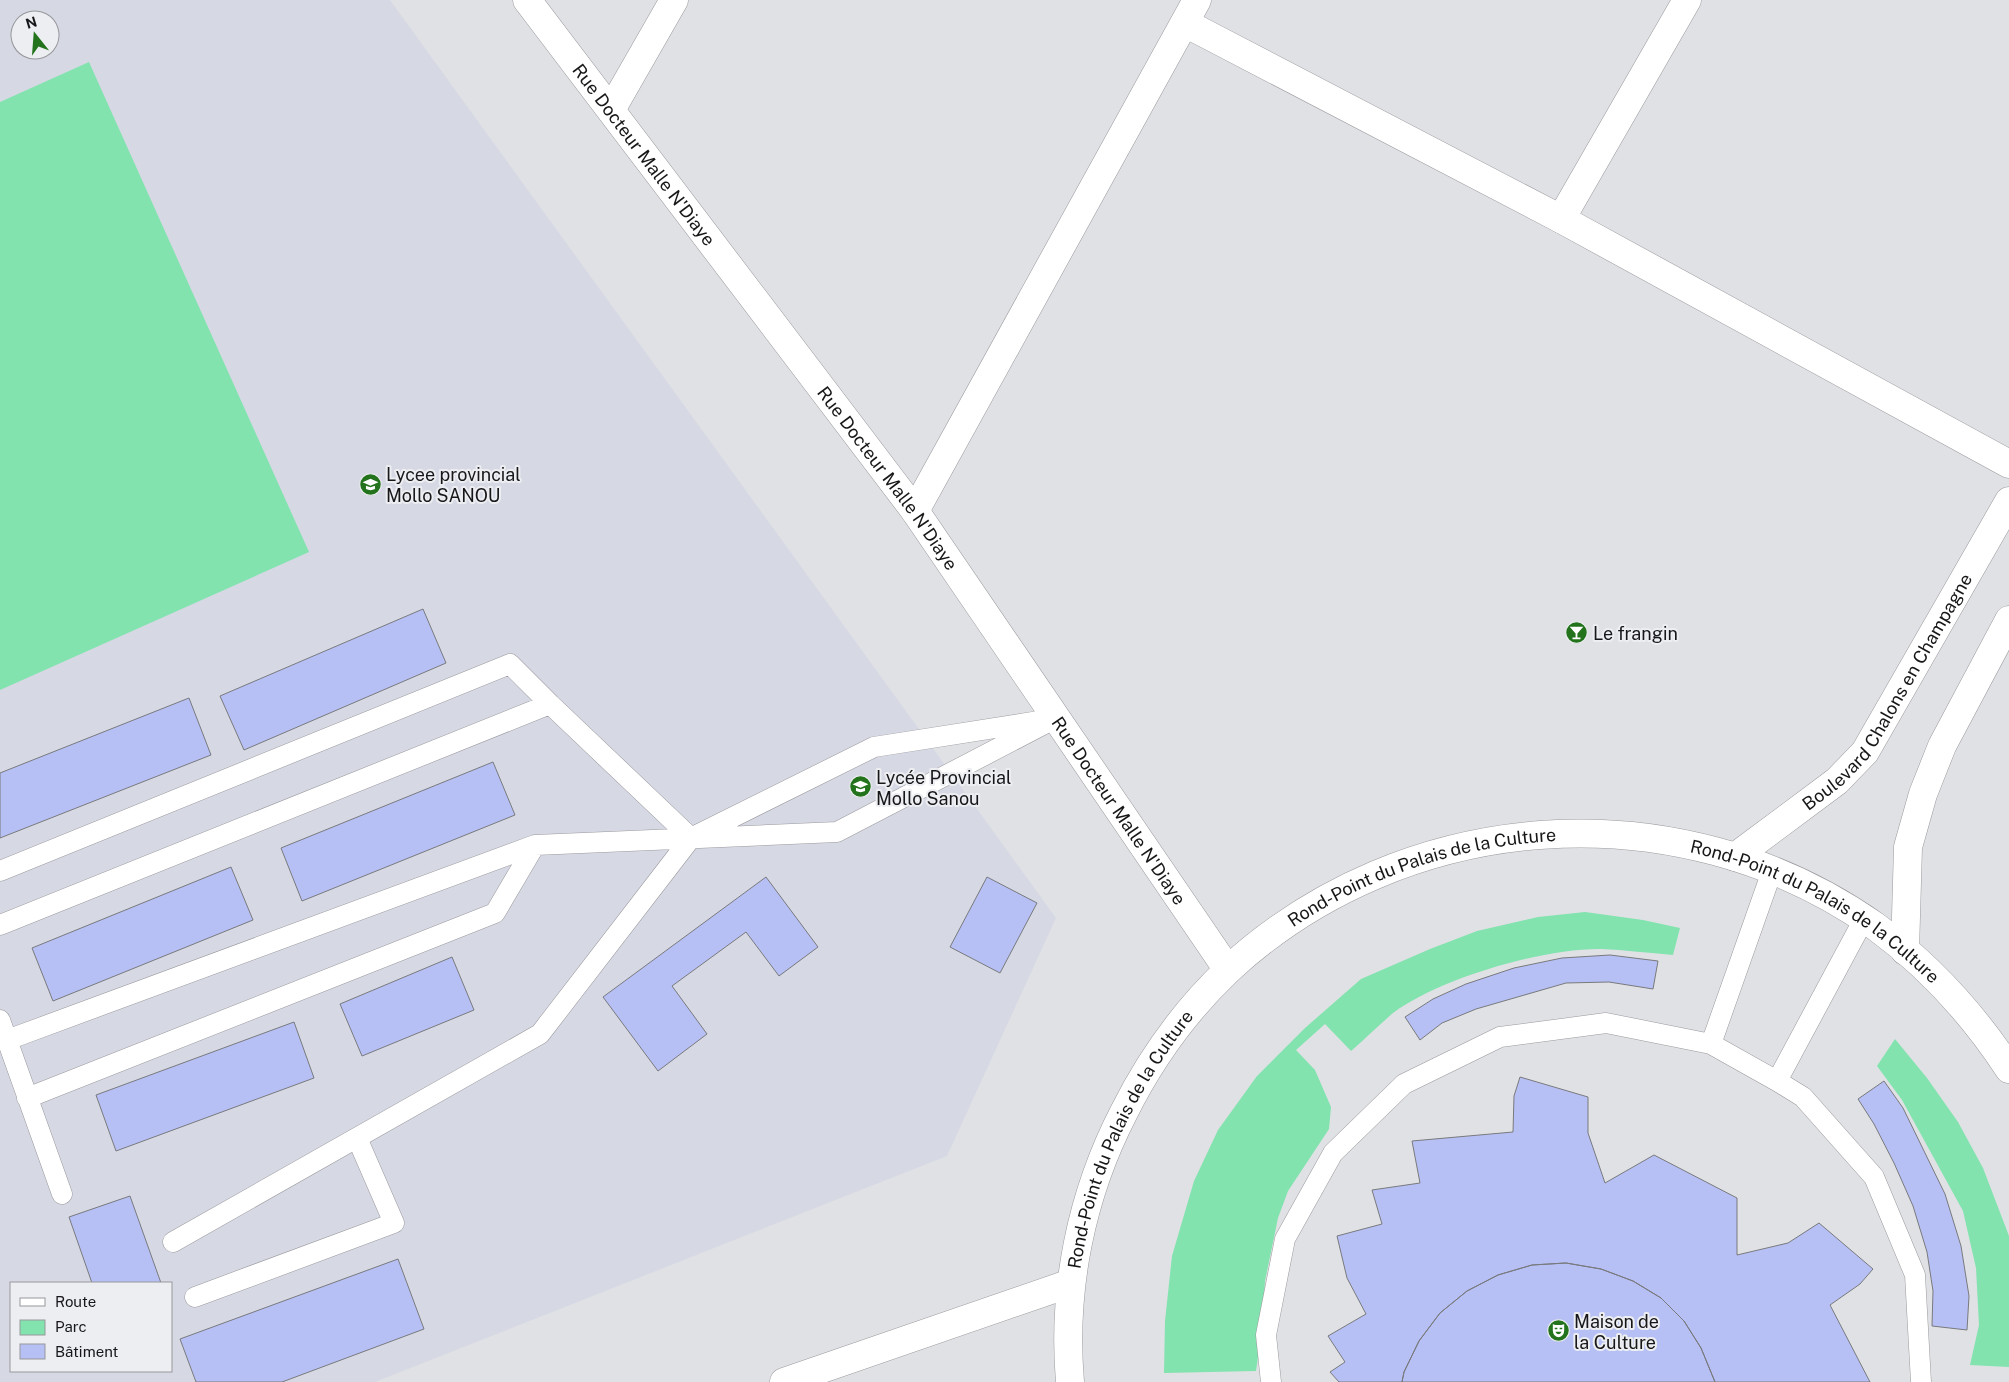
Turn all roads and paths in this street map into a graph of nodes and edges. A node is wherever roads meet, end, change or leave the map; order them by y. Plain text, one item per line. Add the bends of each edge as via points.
1 (527, 0) edge
2 (674, 0) edge
3 (1687, 0) edge
4 (1191, 11) edge
5 (611, 110) junction
6 (1561, 219) junction
7 (2009, 464) edge
8 (2009, 501) edge
9 (915, 511) junction
10 (2009, 620) edge
11 (550, 704) junction
12 (1056, 718) junction
13 (691, 838) junction
14 (534, 845) junction
15 (1735, 857) junction
16 (1772, 870) junction
17 (0, 871) edge
18 (1864, 919) junction
19 (0, 925) edge
20 (1905, 951) junction
21 (1228, 970) junction
22 (0, 1020) edge
23 (7, 1040) junction
24 (1711, 1044) junction
25 (2009, 1069) edge
26 (1777, 1081) junction
27 (27, 1098) junction
28 (357, 1138) junction
29 (62, 1194) dead end
30 (173, 1242) dead end
31 (1072, 1283) junction
32 (195, 1297) dead end
33 (784, 1382) edge
34 (1070, 1382) edge
35 (1271, 1382) edge
36 (1921, 1382) edge

1 - 5 street, Rue Docteur Malle N'Diaye
2 - 5 street
3 - 6 street
4 - 6 street
4 - 9 street
5 - 9 street, Rue Docteur Malle N'Diaye
6 - 7 street
8 - 15 street, Boulevard Chalons en Champagne via 1865,752 1837,780
9 - 12 street, Rue Docteur Malle N'Diaye
10 - 20 street via 1942,746 1923,794 1908,847
11 - 13 lane
11 - 17 lane via 510,664
11 - 19 lane
12 - 13 lane via 874,747
12 - 13 lane via 837,832
12 - 21 street, Rue Docteur Malle N'Diaye
13 - 14 lane
13 - 28 lane via 540,1034
14 - 23 lane
14 - 27 lane via 495,913
15 - 16 street, Rond-Point du Palais de la Culture
15 - 21 street, Rond-Point du Palais de la Culture via 1667,840 1598,833 1527,835 1458,847 1392,868 1328,898
16 - 18 street, Rond-Point du Palais de la Culture via 1808,886
16 - 24 lane
18 - 20 street, Rond-Point du Palais de la Culture
18 - 26 lane
20 - 25 street, Rond-Point du Palais de la Culture via 1965,1009
21 - 31 street, Rond-Point du Palais de la Culture via 1184,1018 1136,1087 1101,1162 1078,1242
22 - 23 lane
23 - 27 lane
24 - 26 lane
24 - 35 lane via 1606,1023 1500,1036 1404,1084 1333,1153 1285,1239 1266,1335
26 - 36 lane via 1803,1097 1874,1176 1915,1276
27 - 29 lane
28 - 30 lane
28 - 32 lane via 394,1223
31 - 33 street
31 - 34 street, Rond-Point du Palais de la Culture

